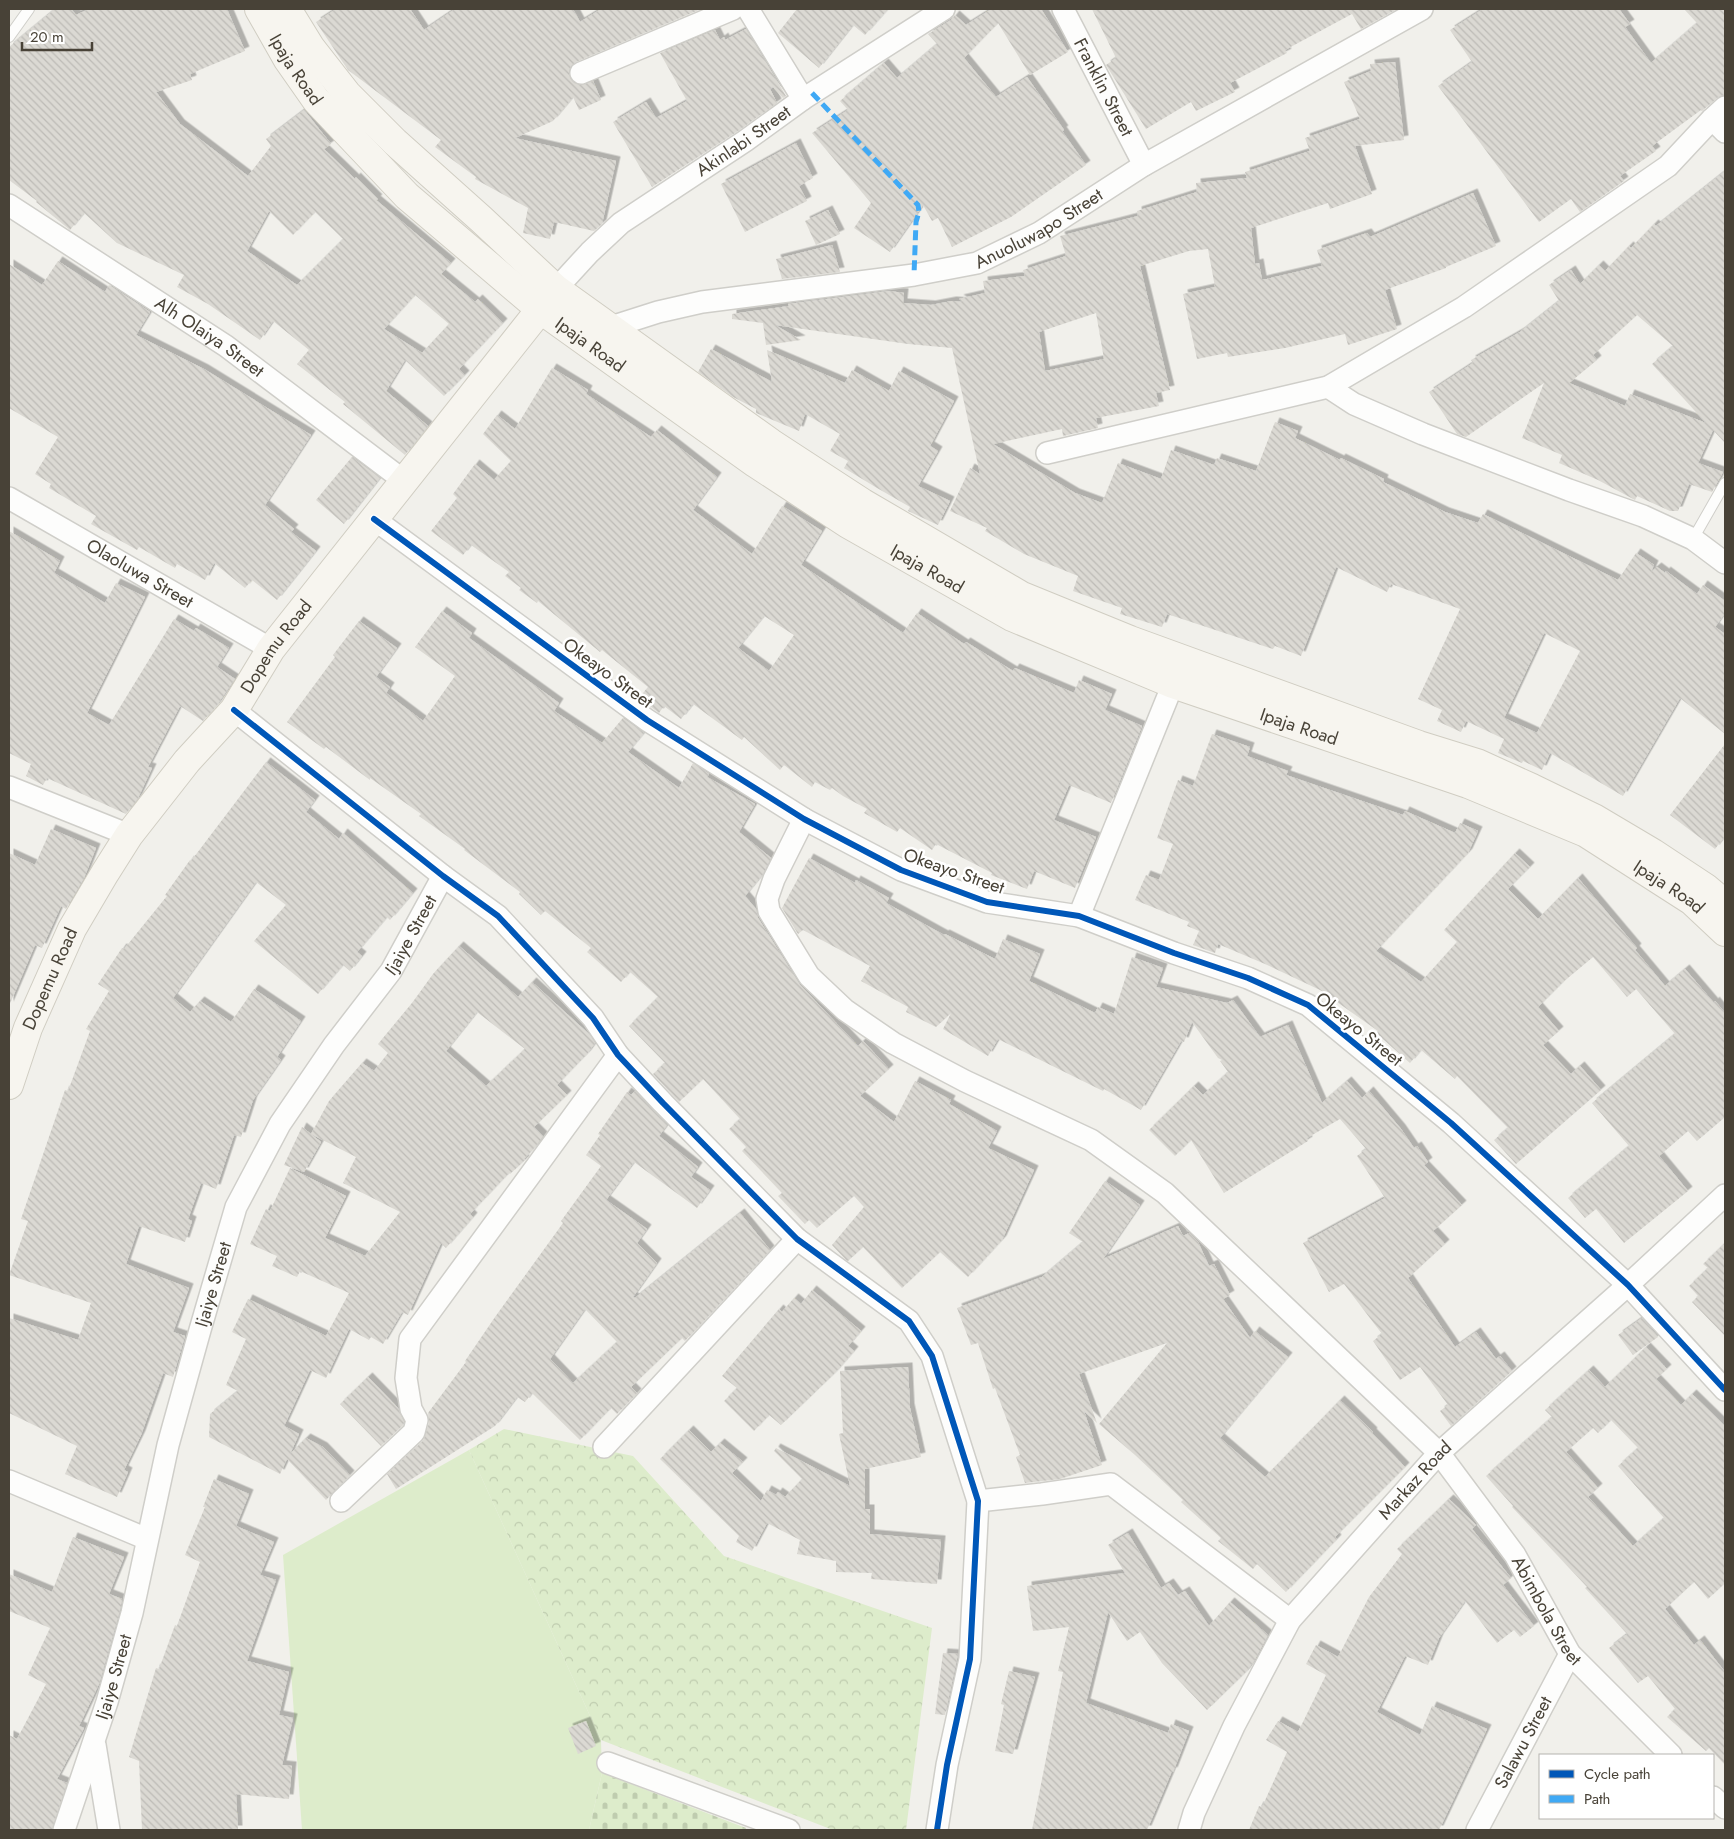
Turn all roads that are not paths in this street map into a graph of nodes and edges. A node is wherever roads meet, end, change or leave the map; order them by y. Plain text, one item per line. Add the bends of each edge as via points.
1 (29, 9) edge
2 (259, 9) edge
3 (287, 9) edge
4 (733, 9) edge
5 (748, 9) edge
6 (944, 9) edge
7 (1063, 9) edge
8 (1422, 9) edge
9 (9, 37) edge
10 (581, 73) dead end
11 (803, 99) junction
12 (1721, 119) edge
13 (1144, 165) junction
14 (9, 205) edge
15 (548, 299) junction
16 (611, 327) junction
17 (592, 347) junction
18 (1328, 387) junction
19 (1046, 453) dead end
20 (403, 480) junction
21 (1725, 483) edge
22 (9, 498) edge
23 (374, 520) junction
24 (1693, 539) junction
25 (1725, 563) edge
26 (271, 649) junction
27 (1173, 684) junction
28 (234, 710) junction
29 (9, 787) edge
30 (804, 819) junction
31 (1590, 825) junction
32 (129, 835) junction
33 (443, 876) junction
34 (1725, 904) edge
35 (1079, 916) junction
36 (1725, 932) edge
37 (618, 1055) junction
38 (9, 1085) edge
39 (1725, 1195) edge
40 (798, 1239) junction
41 (1628, 1285) junction
42 (1725, 1390) edge
43 (604, 1447) dead end
44 (1439, 1453) junction
45 (9, 1481) edge
46 (342, 1501) dead end
47 (978, 1501) junction
48 (147, 1539) junction
49 (1290, 1620) junction
50 (1570, 1654) junction
51 (95, 1742) junction
52 (1670, 1754) edge
53 (608, 1763) dead end
54 (1714, 1798) edge
55 (1725, 1808) edge
56 (759, 1825) edge
57 (64, 1830) edge
58 (109, 1830) edge
59 (789, 1830) edge
60 (937, 1830) edge
61 (1189, 1830) edge
62 (1477, 1830) edge

1 - 9 lane
2 - 15 main road, Ipaja Road via 288,60 323,106 407,196
3 - 15 main road, Ipaja Road via 311,48 348,94 395,142 481,219
4 - 10 street
5 - 11 street
6 - 11 street, Akinlabi Street
7 - 13 street, Franklin Street
8 - 13 street, Anuoluwapo Street
11 - 15 street, Akinlabi Street via 621,223
12 - 18 street via 1668,166 1464,307
13 - 16 street, Anuoluwapo Street via 1039,233 977,263 914,275 702,302
14 - 20 street, Alh Olaiya Street via 226,346
15 - 16 main road, Ipaja Road
15 - 17 main road, Ipaja Road
15 - 20 main road, Dopemu Road
16 - 17 street
16 - 31 main road, Ipaja Road via 863,503 1022,596 1130,640 1477,764 1532,788
17 - 27 main road, Ipaja Road via 848,524 1012,617
18 - 19 street
18 - 24 street via 1354,404 1423,434 1642,516
20 - 23 main road, Dopemu Road
21 - 24 lane
22 - 26 street, Olaoluwa Street
23 - 26 main road, Dopemu Road
23 - 30 street, Okeayo Street via 647,720
24 - 25 street
26 - 28 main road, Dopemu Road
27 - 31 main road, Ipaja Road
27 - 35 street
28 - 32 main road, Dopemu Road via 187,761
28 - 33 street
29 - 32 street
30 - 35 street, Okeayo Street via 901,870 987,902
30 - 44 street, Abimbola Street via 767,899 770,912 809,976 845,1010 893,1043 1091,1140 1164,1193
31 - 34 main road, Ipaja Road via 1676,868
31 - 36 main road, Ipaja Road via 1692,901
32 - 38 main road, Dopemu Road via 72,929 28,1028
33 - 37 street via 498,916 593,1018
33 - 48 street, Ijaiye Street via 391,971 280,1124 236,1207 168,1445
35 - 41 street, Okeayo Street via 1248,978 1308,1005 1451,1123
37 - 40 street
37 - 46 street via 410,1339 406,1378 416,1420 414,1432
39 - 41 street, Markaz Road
40 - 43 street
40 - 47 street via 909,1321 932,1356
41 - 42 street, Okeayo Street
41 - 44 street, Markaz Road
44 - 49 street, Markaz Road
44 - 50 street, Abimbola Street via 1514,1555
45 - 48 street
47 - 49 street via 1111,1484
47 - 60 street via 970,1659
48 - 51 street, Ijaiye Street via 132,1613
49 - 61 street, Markaz Road via 1234,1726
50 - 52 street, Abimbola Street
50 - 62 street, Salawu Street
51 - 57 street, Ijaiye Street
51 - 58 street
53 - 56 street
54 - 55 street
56 - 59 street

